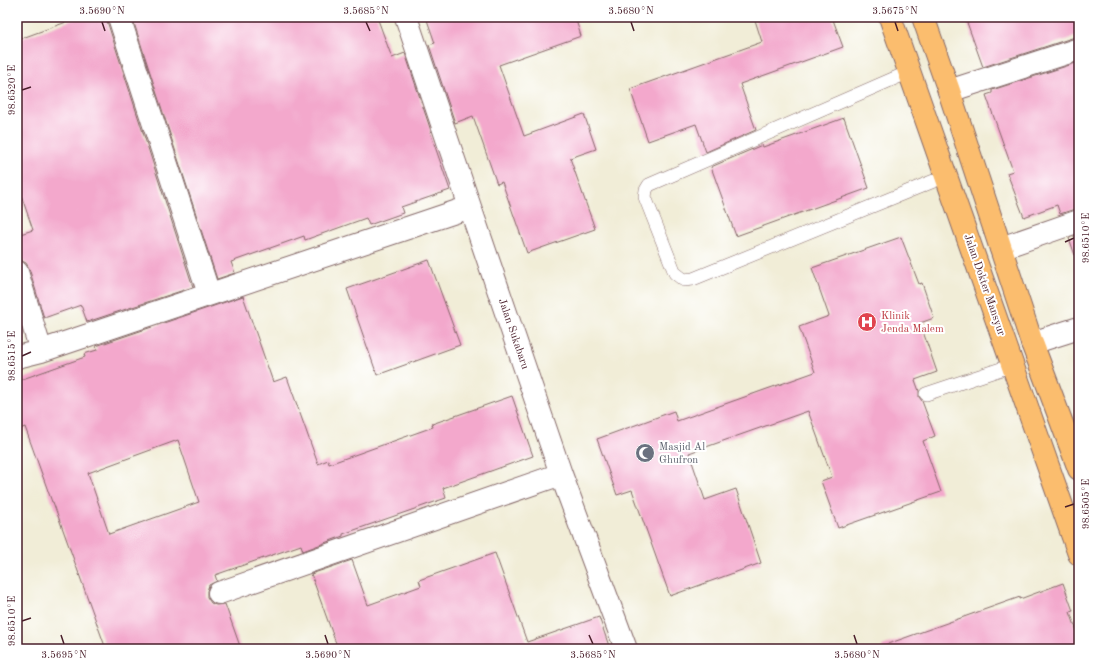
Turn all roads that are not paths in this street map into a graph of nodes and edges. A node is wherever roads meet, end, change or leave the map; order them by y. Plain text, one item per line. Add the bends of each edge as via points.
1 (119, 17) edge
2 (406, 17) edge
3 (890, 17) edge
4 (923, 17) edge
5 (1079, 49) edge
6 (910, 72) junction
7 (949, 91) junction
8 (946, 176) junction
9 (470, 207) junction
10 (1079, 220) edge
11 (1001, 248) junction
12 (17, 272) edge
13 (208, 294) junction
14 (1079, 328) edge
15 (1032, 343) junction
16 (41, 351) junction
17 (17, 357) edge
18 (1012, 366) junction
19 (926, 394) dead end
20 (1079, 469) edge
21 (561, 474) junction
22 (1079, 554) edge
23 (219, 593) dead end
24 (626, 649) edge

1 - 13 street
2 - 9 street, Jalan Sukabaru
3 - 6 main road, Jalan Dokter Mansyur
4 - 7 main road
5 - 7 street
6 - 8 main road, Jalan Dokter Mansyur
6 - 8 lane via 649,185 645,197 675,273 684,280 693,279
7 - 11 main road
8 - 18 main road, Jalan Dokter Mansyur
9 - 13 street
9 - 21 street, Jalan Sukabaru
10 - 11 street
11 - 15 main road
12 - 16 street
13 - 16 street
14 - 15 street
15 - 20 main road
16 - 17 street
18 - 19 lane
18 - 22 main road, Jalan Dokter Mansyur
21 - 23 street
21 - 24 street, Jalan Sukabaru

